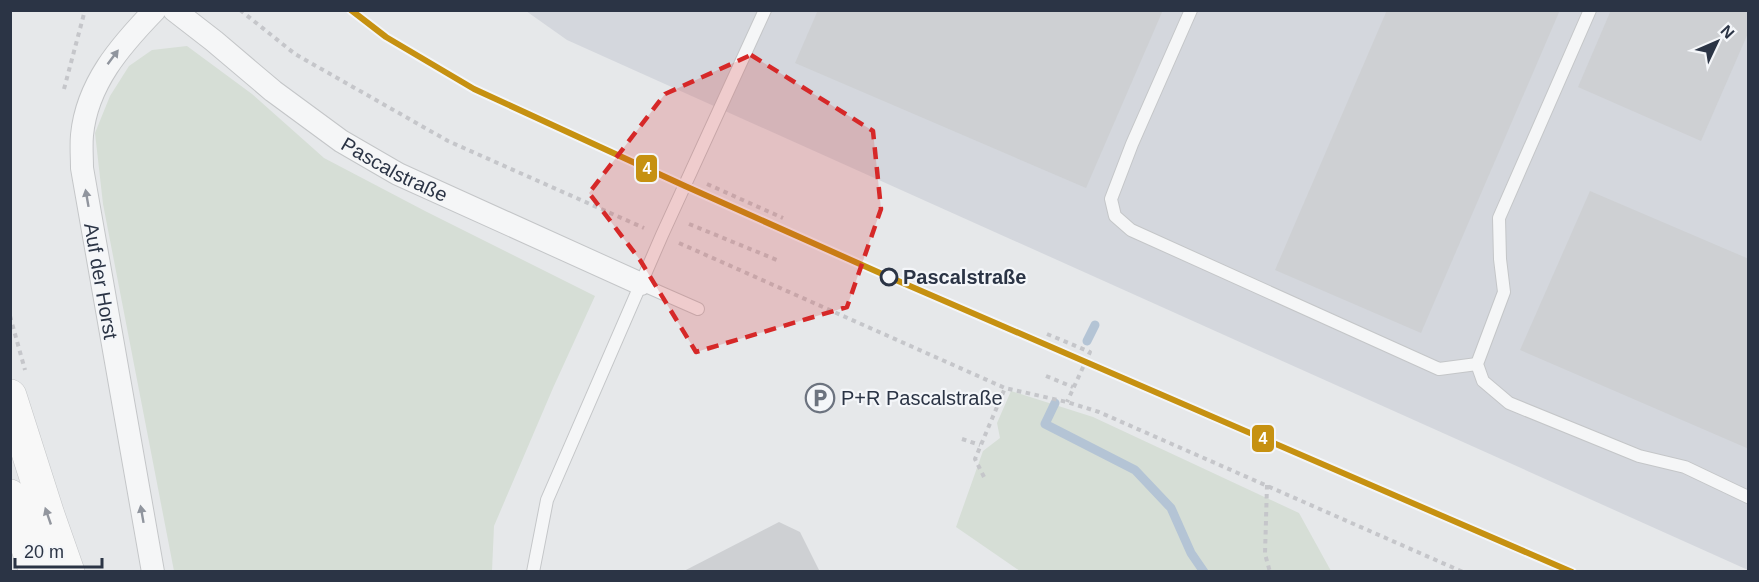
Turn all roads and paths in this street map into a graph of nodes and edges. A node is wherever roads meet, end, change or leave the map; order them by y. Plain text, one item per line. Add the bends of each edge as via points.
1 (155, 10) edge
2 (174, 10) edge
3 (765, 10) edge
4 (1191, 10) edge
5 (1590, 10) edge
6 (719, 190) dead end
7 (672, 216) junction
8 (783, 218) dead end
9 (777, 260) dead end
10 (641, 284) junction
11 (698, 309) dead end
12 (1047, 334) dead end
13 (1477, 364) junction
14 (1046, 376) dead end
15 (1073, 387) junction
16 (1005, 388) dead end
17 (10, 396) edge
18 (1067, 402) dead end
19 (1099, 412) dead end
20 (962, 439) dead end
21 (980, 445) junction
22 (984, 477) dead end
23 (1266, 485) junction
24 (10, 496) edge
25 (1749, 497) edge
26 (36, 572) edge
27 (68, 572) edge
28 (153, 572) edge
29 (533, 572) edge
30 (1270, 572) edge
31 (1463, 572) edge

28 -> 1 street, Auf der Horst via 82,168 82,137 87,109 102,72
2 - 10 street, Pascalstraße via 341,141 398,174
3 - 7 lane
4 - 13 lane via 1111,199 1115,216 1131,230 1439,369
5 - 13 lane via 1499,218 1504,292
6 - 8 path
7 - 9 path
7 - 10 lane
10 - 11 lane
10 - 29 lane via 547,500
12 - 15 path via 1090,352
13 - 25 lane via 1484,381 1509,403 1639,456 1685,467
14 - 15 path
15 - 18 path
16 - 21 path
27 -> 17 street
19 - 23 path
20 - 21 path
21 - 22 path via 975,459
23 - 30 path via 1265,554
23 - 31 path
24 - 26 street

